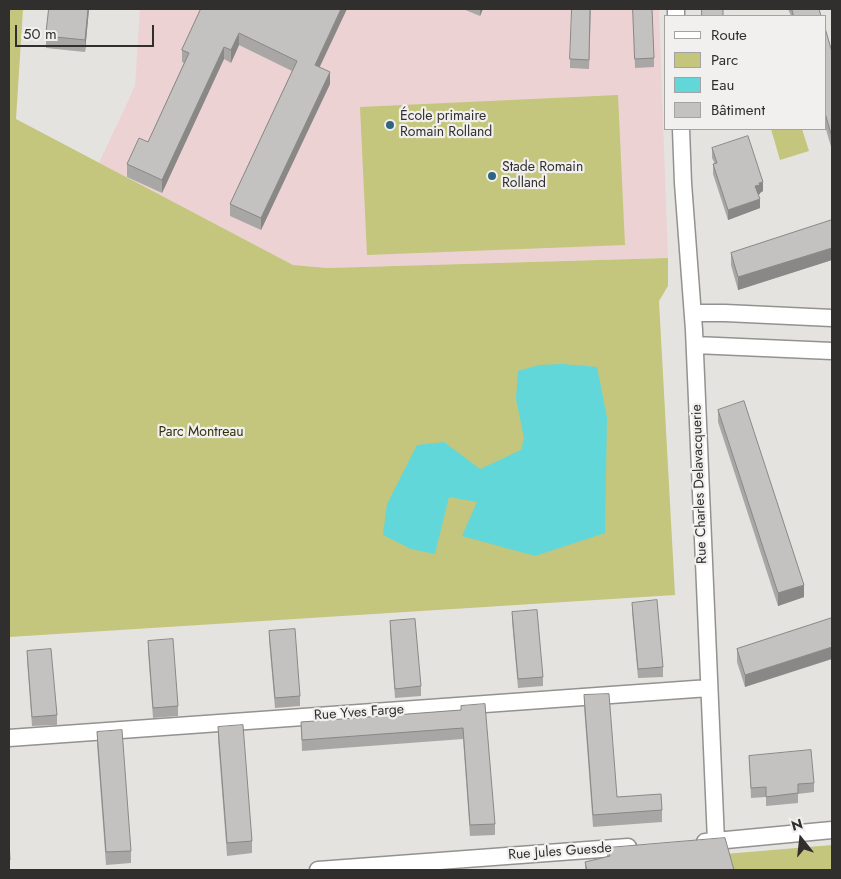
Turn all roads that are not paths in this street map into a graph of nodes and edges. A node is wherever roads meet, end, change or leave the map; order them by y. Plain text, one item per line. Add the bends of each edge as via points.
1 (681, 130) edge
2 (693, 313) junction
3 (832, 318) edge
4 (695, 345) junction
5 (832, 351) edge
6 (709, 688) junction
7 (9, 738) edge
8 (832, 830) edge
9 (716, 840) junction
10 (686, 843) edge
11 (648, 846) edge
12 (318, 870) edge

1 - 2 street, Rue Charles Delavacquerie
2 - 3 street
2 - 4 street, Rue Charles Delavacquerie
4 - 5 street
4 - 6 street, Rue Charles Delavacquerie
6 - 7 street, Rue Yves Farge
6 - 9 street, Rue Charles Delavacquerie
8 - 9 street
9 - 10 street
11 - 12 street, Rue Jules Guesde

